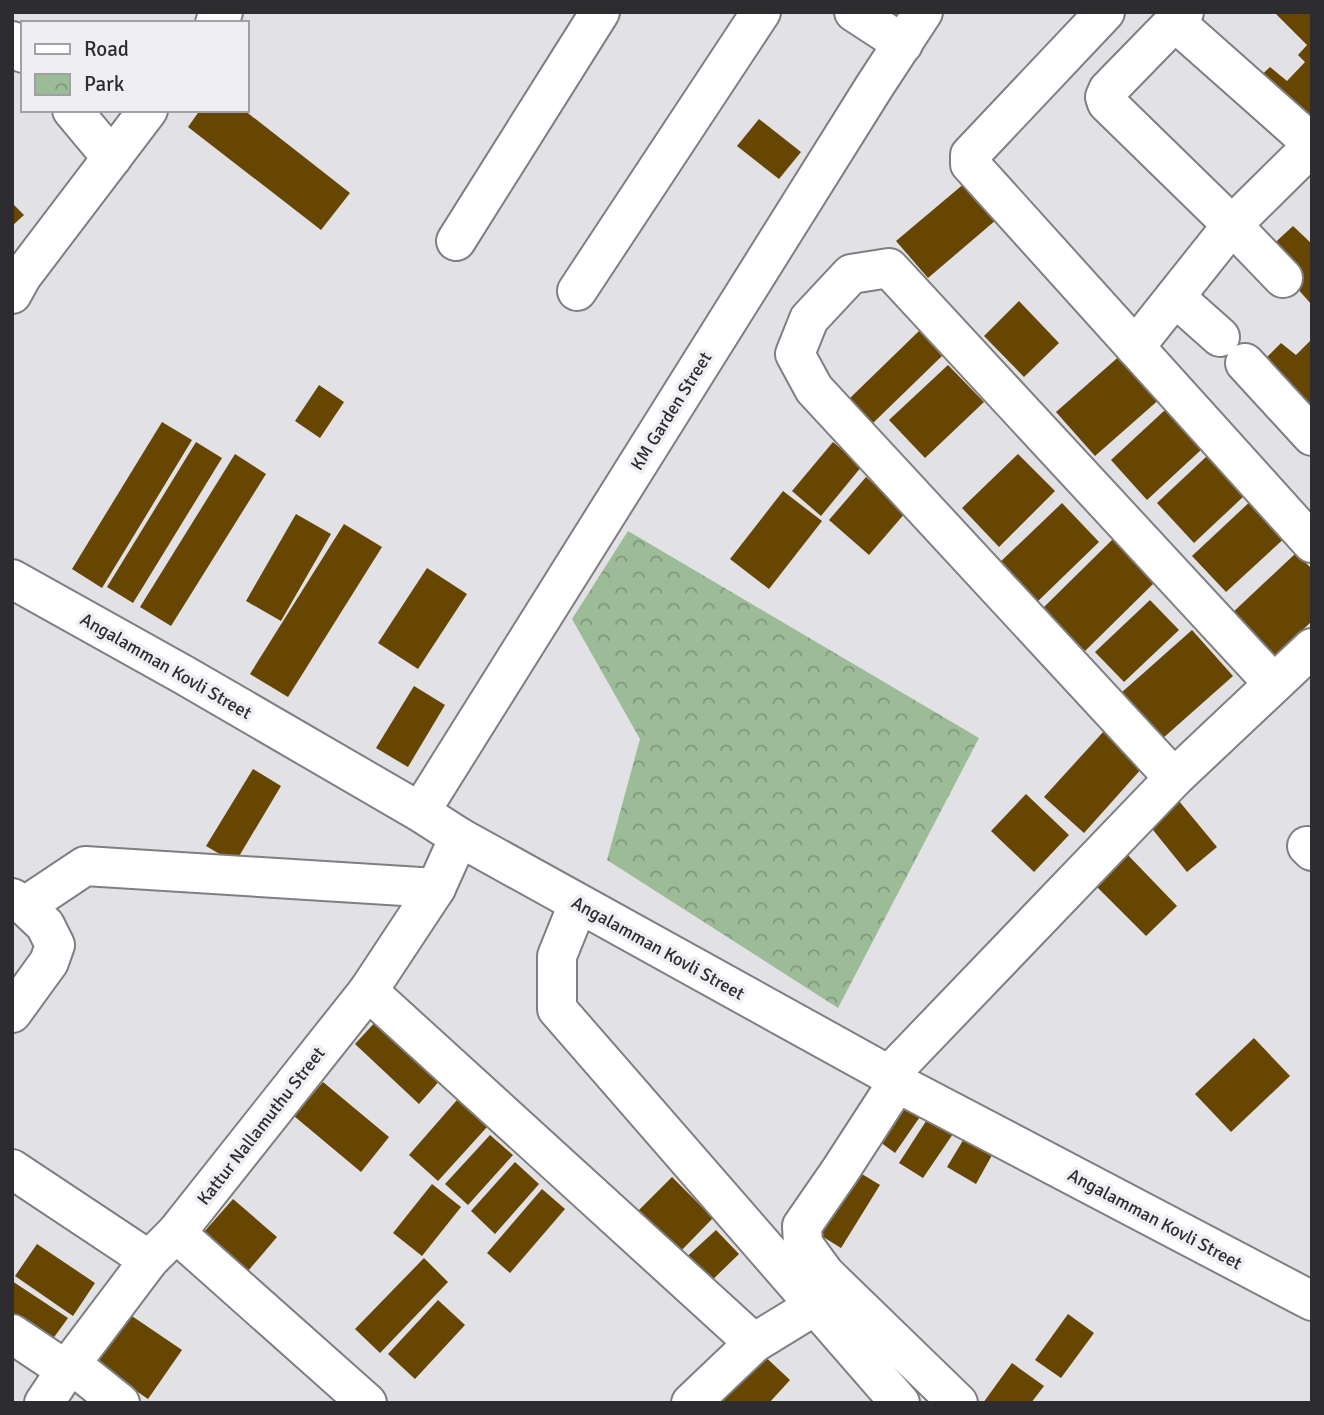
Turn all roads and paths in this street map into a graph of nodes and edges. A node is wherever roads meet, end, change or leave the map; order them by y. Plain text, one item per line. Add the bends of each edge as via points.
1 (600, 12) edge
2 (761, 12) edge
3 (854, 12) edge
4 (923, 12) edge
5 (1105, 12) edge
6 (1179, 17) edge
7 (903, 44) junction
8 (74, 112) edge
9 (146, 112) edge
10 (112, 158) junction
11 (1232, 225) junction
12 (456, 242) dead end
13 (15, 278) edge
14 (1283, 278) dead end
15 (577, 291) dead end
16 (1175, 297) junction
17 (1135, 347) junction
18 (1312, 436) edge
19 (1312, 543) edge
20 (12, 579) edge
21 (1312, 648) edge
22 (1273, 683) junction
23 (1174, 778) junction
24 (420, 812) junction
25 (458, 837) junction
26 (436, 888) junction
27 (19, 902) edge
28 (578, 904) junction
29 (368, 991) junction
30 (12, 1013) edge
31 (893, 1079) junction
32 (12, 1169) edge
33 (176, 1233) junction
34 (149, 1260) junction
35 (1312, 1301) edge
36 (816, 1306) junction
37 (12, 1334) edge
38 (754, 1343) junction
39 (68, 1367) junction
40 (44, 1403) edge
41 (120, 1403) edge
42 (367, 1403) edge
43 (691, 1403) edge
44 (900, 1403) edge
45 (958, 1403) edge

1 - 12 street
2 - 15 street
3 - 7 street
4 - 7 street, KM Garden Street
5 - 17 street via 970,155 970,164
6 - 11 street via 1105,97
6 - 11 street via 1307,139 1307,151
7 - 24 street, KM Garden Street
8 - 10 street
9 - 10 street
10 - 13 street
11 - 14 street
11 - 16 street
16 - 17 street
16 - 18 street
17 - 19 street
20 - 24 street, Angalamman Kovli Street
21 - 22 street
22 - 23 street
22 - 23 street via 888,268 851,274 809,319 795,354 814,389
23 - 31 street
24 - 25 street, Angalamman Kovli Street
25 - 26 street, Kattur Nallamuthu Street
25 - 28 street, Angalamman Kovli Street
26 - 27 street via 85,866
26 - 29 street, Kattur Nallamuthu Street
27 - 30 street via 45,925 55,944 49,962
28 - 31 street, Angalamman Kovli Street
28 - 36 street via 557,956 557,1009
29 - 33 street, Kattur Nallamuthu Street
29 - 38 street
31 - 35 street, Angalamman Kovli Street
31 - 45 street via 841,1171 802,1226 803,1244 825,1274
32 - 34 street
33 - 34 street, Kattur Nallamuthu Street
33 - 42 street
34 - 39 street, Kattur Nallamuthu Street
36 - 38 street
36 - 44 street
37 - 39 street
38 - 43 street
39 - 40 street, Kattur Nallamuthu Street
39 - 41 street

